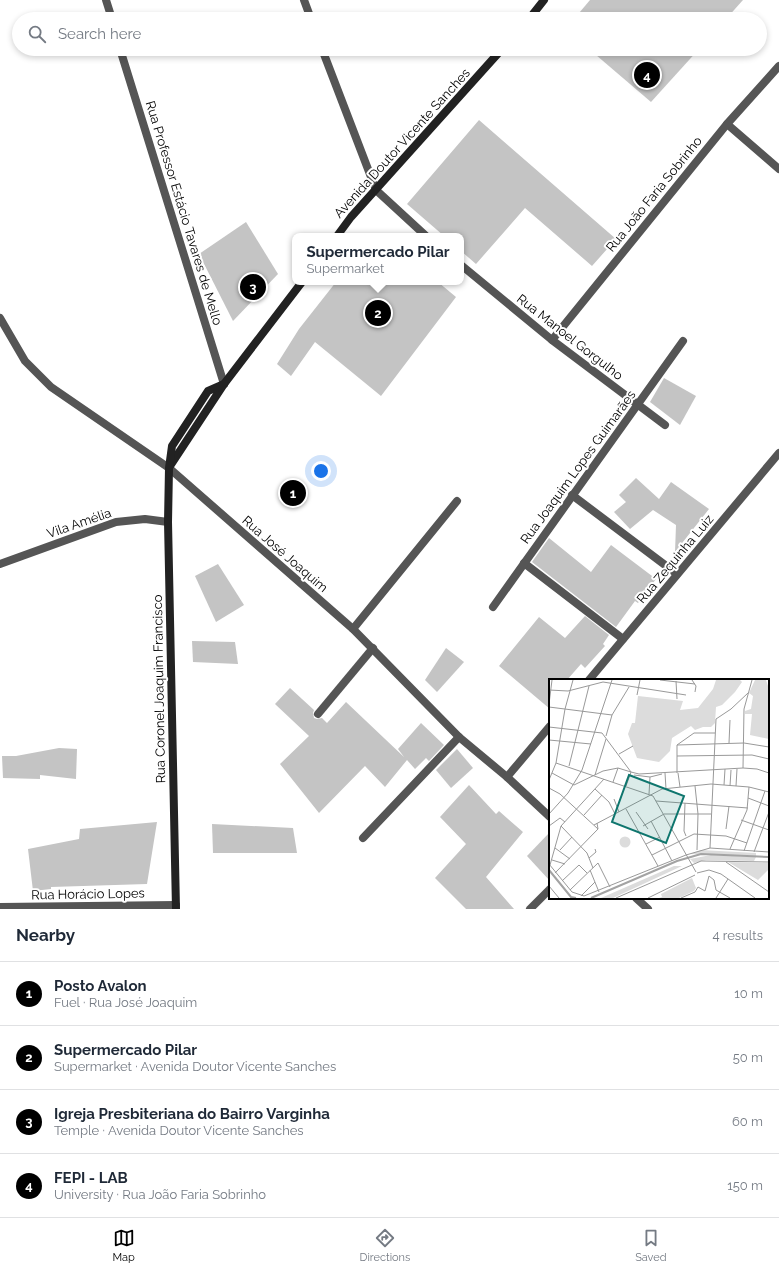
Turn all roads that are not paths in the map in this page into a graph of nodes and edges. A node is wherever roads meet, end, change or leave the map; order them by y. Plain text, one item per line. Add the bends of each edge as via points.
1 (106, 0) edge
2 (304, 0) edge
3 (544, 0) edge
4 (110, 12) edge
5 (308, 12) edge
6 (535, 12) edge
7 (122, 56) edge
8 (325, 56) edge
9 (496, 56) edge
10 (779, 66) edge
11 (727, 124) junction
12 (779, 169) edge
13 (376, 190) junction
14 (339, 233) edge
15 (423, 233) edge
16 (464, 267) edge
17 (300, 285) edge
18 (0, 318) edge
19 (552, 340) junction
20 (682, 341) dead end
21 (224, 384) junction
22 (637, 404) junction
23 (665, 425) dead end
24 (779, 453) edge
25 (169, 468) junction
26 (572, 495) junction
27 (457, 501) dead end
28 (168, 522) junction
29 (0, 564) edge
30 (524, 564) junction
31 (677, 574) junction
32 (493, 607) dead end
33 (353, 629) junction
34 (623, 639) junction
35 (373, 648) junction
36 (590, 679) edge
37 (318, 714) dead end
38 (549, 727) edge
39 (459, 737) junction
40 (507, 777) junction
41 (549, 816) edge
42 (363, 838) dead end
43 (549, 890) edge
44 (637, 899) edge
45 (0, 907) edge
46 (176, 907) edge
47 (530, 909) edge
48 (648, 909) edge

1 - 4 street
2 - 5 street
3 - 6 main road
7 - 21 street, Rua Professor Estácio Tavares de Mello
8 - 13 street
9 - 13 main road, Avenida Doutor Vicente Sanches
10 - 11 street, Rua João Faria Sobrinho
11 - 12 street
11 - 19 street, Rua João Faria Sobrinho
13 - 14 main road, Avenida Doutor Vicente Sanches
13 - 15 street
16 - 19 street, Rua Manoel Gorgulho
17 - 21 main road
18 - 25 street, Rua José Joaquim via 25,360 51,387
19 - 22 street, Rua Manoel Gorgulho
20 - 22 street, Rua Joaquim Lopes Guimarães
21 - 25 main road via 208,391 172,446
22 - 23 street, Rua Manoel Gorgulho
22 - 26 street, Rua Joaquim Lopes Guimarães
24 - 31 street, Rua Zequinha Luiz
25 - 28 main road, Rua Coronel Joaquim Francisco
25 - 33 street, Rua José Joaquim
26 - 30 street, Rua Joaquim Lopes Guimarães
26 - 31 street
27 - 33 street
28 - 29 street, Vila Amélia via 145,519 116,522
28 - 46 main road, Rua Coronel Joaquim Francisco
30 - 32 street, Rua Joaquim Lopes Guimarães
30 - 34 street
31 - 34 street, Rua Zequinha Luiz
33 - 35 street, Rua José Joaquim
34 - 36 street, Rua Zequinha Luiz
35 - 37 street
35 - 39 street, Rua José Joaquim
38 - 40 street
39 - 40 street, Rua José Joaquim
39 - 42 street
40 - 41 street, Rua José Joaquim
43 - 47 street
44 - 48 street
45 - 46 street, Rua Horácio Lopes

